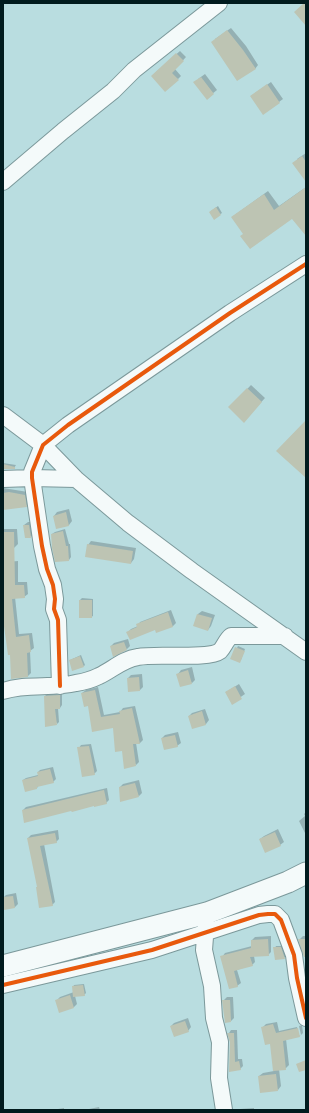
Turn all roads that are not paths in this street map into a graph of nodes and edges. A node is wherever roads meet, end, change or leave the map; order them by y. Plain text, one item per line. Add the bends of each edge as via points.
1 (219, 3) edge
2 (3, 182) edge
3 (306, 264) edge
4 (3, 414) edge
5 (43, 445) junction
6 (32, 478) junction
7 (3, 479) edge
8 (76, 479) junction
9 (285, 636) junction
10 (304, 646) edge
11 (60, 686) junction
12 (3, 691) edge
13 (306, 873) edge
14 (206, 923) junction
15 (3, 966) edge
16 (3, 985) edge
17 (306, 1018) edge
18 (224, 1110) edge

1 - 2 street via 134,70 114,91
3 - 5 street via 118,389
4 - 5 street
5 - 6 street
5 - 8 street
6 - 7 street
6 - 8 street
6 - 11 street via 42,546 56,599 54,609 58,620
8 - 9 street via 128,523
9 - 10 street
9 - 11 street via 231,636 220,651 213,654 138,656 98,677
11 - 12 street via 28,686
13 - 14 main road
14 - 15 main road
14 - 16 street via 152,950
14 - 17 street via 275,914 281,920 294,955
14 - 18 street via 204,950 220,1042 219,1078

